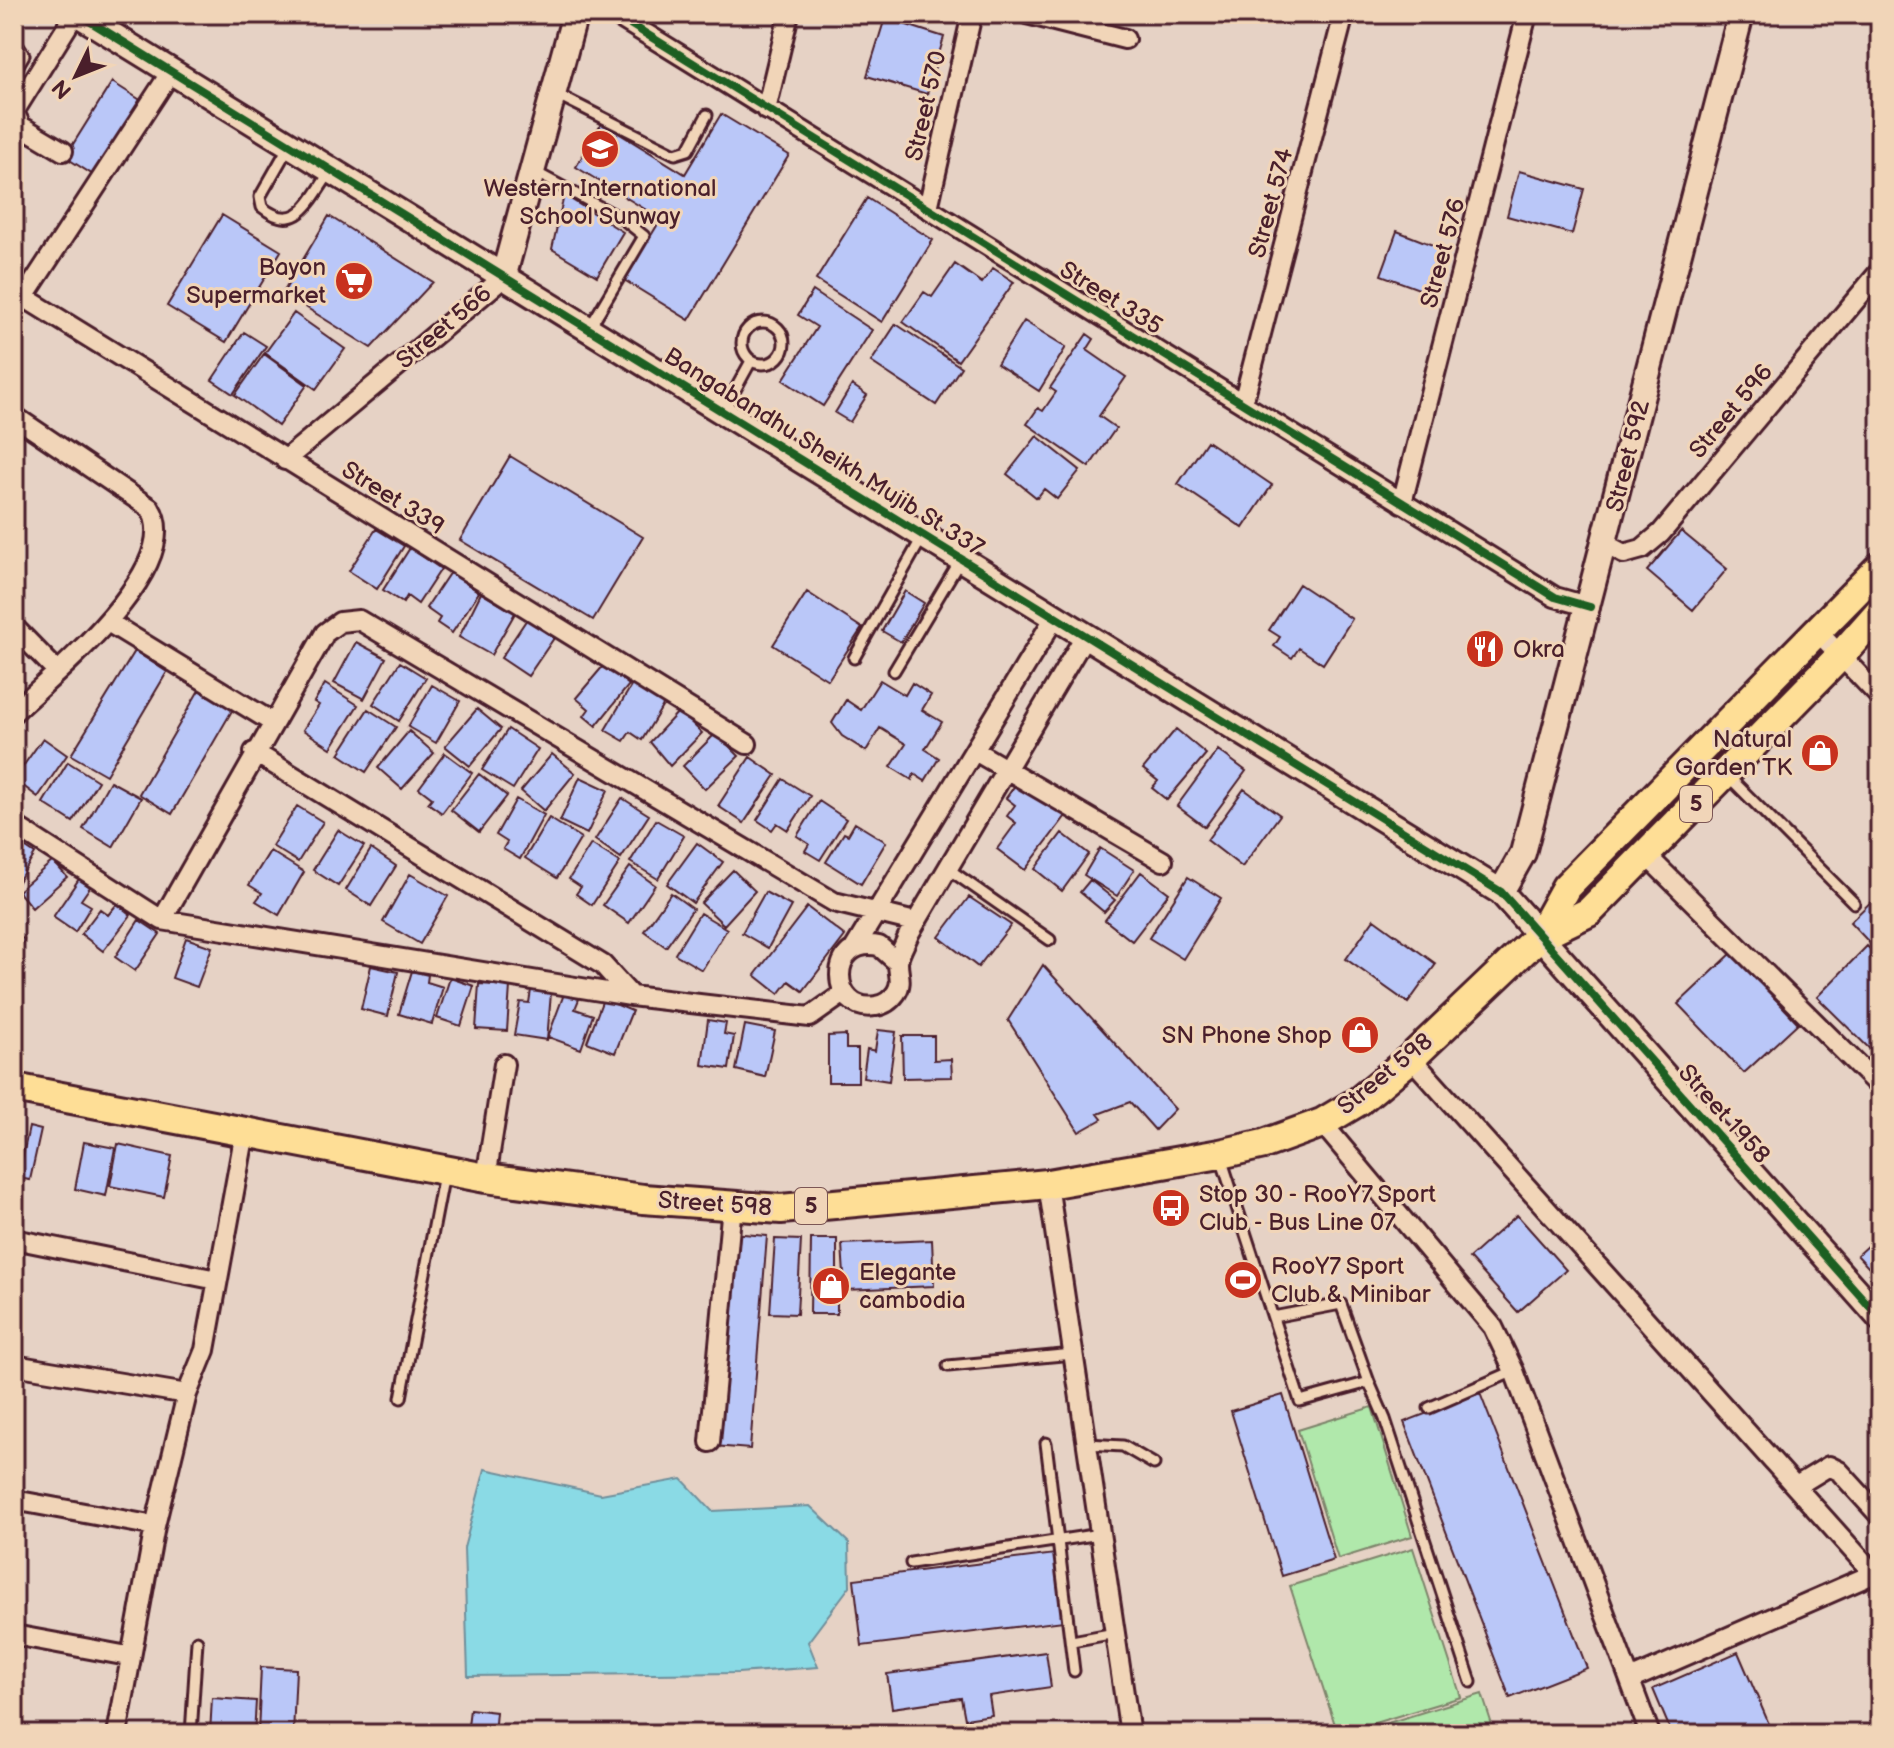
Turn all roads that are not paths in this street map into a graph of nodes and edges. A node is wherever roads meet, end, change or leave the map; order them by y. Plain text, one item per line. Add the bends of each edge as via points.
1 (76, 14) edge
2 (575, 14) edge
3 (614, 14) edge
4 (789, 14) edge
5 (972, 14) edge
6 (1027, 14) edge
7 (1344, 14) edge
8 (1527, 14) edge
9 (1741, 14) edge
10 (1125, 39) dead end
11 (14, 40) edge
12 (14, 72) edge
13 (171, 72) junction
14 (554, 92) junction
15 (766, 110) junction
16 (707, 115) dead end
17 (290, 145) junction
18 (63, 151) dead end
19 (331, 171) junction
20 (532, 171) junction
21 (928, 208) junction
22 (1880, 271) edge
23 (503, 278) junction
24 (19, 294) edge
25 (588, 330) junction
26 (751, 361) junction
27 (1243, 403) junction
28 (722, 413) junction
29 (14, 416) edge
30 (285, 460) junction
31 (1402, 503) junction
32 (923, 536) junction
33 (1605, 544) junction
34 (961, 559) junction
35 (1880, 567) edge
36 (1590, 607) junction
37 (1880, 611) edge
38 (1055, 617) junction
39 (108, 622) junction
40 (14, 627) edge
41 (1818, 632) junction
42 (1085, 636) junction
43 (1841, 655) junction
44 (854, 658) dead end
45 (57, 671) junction
46 (894, 671) dead end
47 (1880, 697) edge
48 (14, 712) edge
49 (272, 722) junction
50 (747, 744) dead end
51 (975, 751) junction
52 (254, 752) junction
53 (1006, 770) junction
54 (1726, 774) junction
55 (14, 825) edge
56 (1646, 855) junction
57 (1163, 861) dead end
58 (947, 868) junction
59 (1501, 892) junction
60 (1854, 903) dead end
61 (878, 912) junction
62 (162, 920) junction
63 (915, 922) junction
64 (1539, 936) junction
65 (1050, 940) dead end
66 (854, 949) junction
67 (898, 963) junction
68 (844, 993) junction
69 (631, 996) junction
70 (1411, 1058) junction
71 (504, 1064) dead end
72 (1880, 1087) edge
73 (14, 1088) edge
74 (1322, 1123) junction
75 (245, 1132) junction
76 (1220, 1154) junction
77 (445, 1170) junction
78 (486, 1178) junction
79 (1048, 1184) junction
80 (732, 1205) junction
81 (14, 1239) edge
82 (217, 1280) junction
83 (1273, 1317) junction
84 (1880, 1318) edge
85 (1073, 1354) junction
86 (14, 1365) edge
87 (948, 1366) dead end
88 (1514, 1371) junction
89 (1369, 1382) junction
90 (187, 1394) junction
91 (401, 1398) dead end
92 (1429, 1408) dead end
93 (710, 1442) dead end
94 (1046, 1443) dead end
95 (1087, 1444) junction
96 (1154, 1464) dead end
97 (1798, 1485) junction
98 (14, 1500) edge
99 (1880, 1516) edge
100 (155, 1526) junction
101 (1100, 1534) junction
102 (1059, 1542) junction
103 (911, 1563) dead end
104 (1877, 1573) edge
105 (1115, 1633) junction
106 (14, 1635) edge
107 (197, 1641) dead end
108 (1072, 1641) junction
109 (128, 1656) junction
110 (1074, 1671) dead end
111 (1632, 1679) junction
112 (1471, 1682) dead end
113 (117, 1734) edge
114 (191, 1734) edge
115 (1130, 1734) edge
116 (1650, 1734) edge

1 - 13 street, Bangabandhu Sheikh Mujib St 337
1 - 18 street via 14,112 21,126
2 - 14 street, Street 566
3 - 15 street, Street 335
4 - 15 street
5 - 21 street, Street 570
6 - 10 street
7 - 27 street, Street 574
8 - 31 street, Street 576
9 - 33 street, Street 592
11 - 12 lane via 24,55
13 - 17 street, Bangabandhu Sheikh Mujib St 337
13 - 24 street
14 - 16 lane via 675,154 688,150
14 - 20 street, Street 566
15 - 21 street, Street 335
17 - 19 street, Bangabandhu Sheikh Mujib St 337
17 - 19 lane via 260,197 262,207 275,218 291,219 301,213
19 - 23 street, Bangabandhu Sheikh Mujib St 337
20 - 23 street, Street 566
20 - 25 lane via 644,236
21 - 27 street, Street 335
22 - 33 street, Street 596 via 1661,533 1642,549 1624,554
23 - 25 street, Bangabandhu Sheikh Mujib St 337
23 - 30 street, Street 566
24 - 30 street, Street 339
25 - 28 street, Bangabandhu Sheikh Mujib St 337
26 - 26 lane via 743,350 746,330 763,321 777,326 784,338 782,352 772,362
26 - 28 lane
27 - 31 street, Street 335
28 - 32 street, Bangabandhu Sheikh Mujib St 337
29 - 39 street via 115,481 150,508 157,520 158,533 136,582
30 - 50 street, Street 339
31 - 36 street, Street 335 via 1555,597
32 - 34 street, Bangabandhu Sheikh Mujib St 337
32 - 44 lane
33 - 36 street, Street 592
34 - 38 street, Bangabandhu Sheikh Mujib St 337
34 - 46 lane
35 - 41 main road, Street 598 / 5
36 - 59 street, Street 592 via 1523,853
37 - 43 main road, Street 598 / 5
38 - 42 street, Bangabandhu Sheikh Mujib St 337
38 - 51 street
39 - 45 street
39 - 49 street
40 - 45 street
41 - 43 street
41 - 64 main road, Street 598 / 5 via 1566,887
42 - 53 street
42 - 59 street, Bangabandhu Sheikh Mujib St 337
43 - 47 street
43 - 54 main road, Street 598 / 5
45 - 48 street
49 - 52 street
49 - 61 street via 325,633 340,622 359,620 834,902
51 - 53 street
51 - 61 street
52 - 62 street
52 - 69 street via 603,965
53 - 57 street
53 - 58 street
54 - 56 main road, Street 598 / 5
54 - 60 lane
55 - 62 street
56 - 64 main road, Street 598 / 5 via 1589,912
56 - 72 street
58 - 63 street
58 - 65 lane
59 - 64 street, Bangabandhu Sheikh Mujib St 337
61 - 63 street
61 - 66 street
62 - 69 street
63 - 67 street
64 - 70 main road, Street 598 / 5
64 - 84 street, Street 1958
66 - 67 street via 879,946
66 - 68 street via 841,964
67 - 68 street via 900,983 881,1005 860,1005
68 - 69 street via 810,1017
70 - 74 main road, Street 598 / 5 via 1359,1101
70 - 97 street
71 - 78 street
73 - 75 main road, Street 598 / 5
74 - 76 main road, Street 598 / 5
74 - 88 street via 1493,1327
75 - 77 main road, Street 598 / 5
75 - 82 street
76 - 79 main road, Street 598 / 5
76 - 83 lane
77 - 78 main road, Street 598 / 5
77 - 91 lane
78 - 80 main road, Street 598 / 5
79 - 80 main road, Street 598 / 5 via 781,1209
79 - 85 street
80 - 93 street
81 - 82 street
82 - 90 street via 205,1350
83 - 89 lane via 1341,1304
83 - 89 lane via 1300,1401
85 - 87 lane
85 - 95 street
86 - 90 street
88 - 92 lane
88 - 111 street
89 - 112 lane
90 - 100 street
94 - 102 lane
95 - 96 lane via 1123,1446
95 - 101 street
97 - 99 street via 1829,1466
97 - 104 street
98 - 100 street
100 - 109 street
101 - 102 lane
101 - 105 street
102 - 103 lane
102 - 108 lane
104 - 111 street
105 - 108 lane
105 - 115 street
106 - 109 street
107 - 114 lane
108 - 110 lane
109 - 113 street
111 - 116 street

